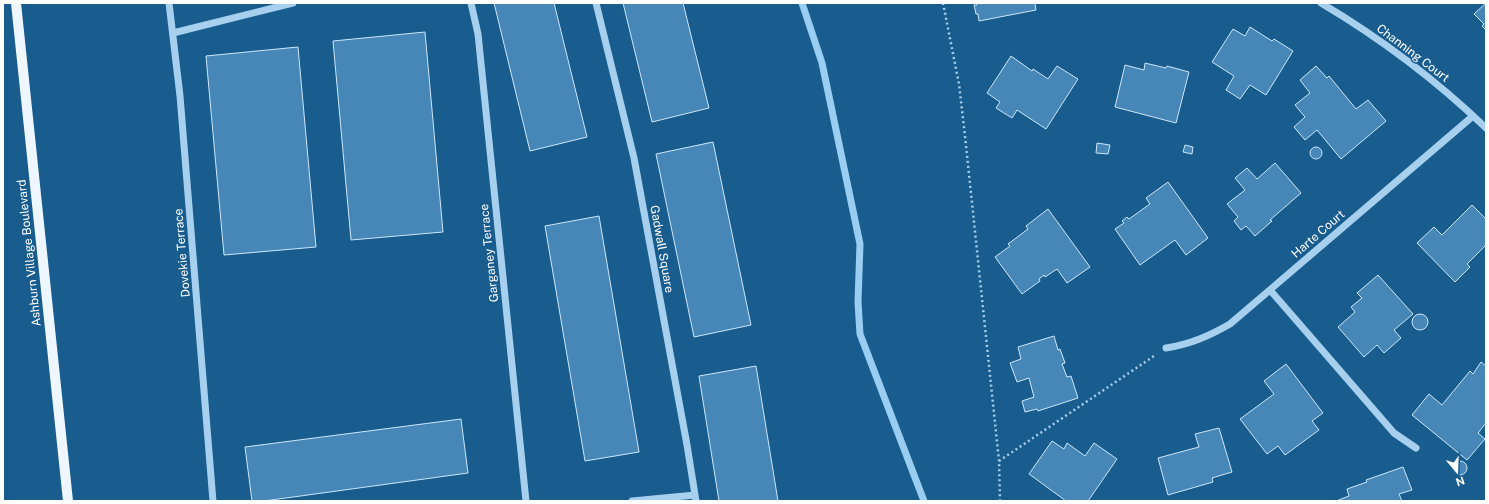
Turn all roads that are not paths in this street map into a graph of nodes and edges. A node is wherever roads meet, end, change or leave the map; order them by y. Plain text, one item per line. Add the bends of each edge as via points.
1 (16, 3) edge
2 (169, 3) edge
3 (293, 3) edge
4 (471, 3) edge
5 (596, 3) edge
6 (1321, 3) edge
7 (173, 33) junction
8 (1473, 116) junction
9 (1486, 128) edge
10 (1270, 290) junction
11 (1166, 348) road end
12 (1416, 448) dead end
13 (695, 498) edge
14 (68, 501) edge
15 (213, 501) edge
16 (526, 501) edge
17 (632, 501) edge

1 - 14 main road, Ashburn Village Boulevard
2 - 7 street, Dovekie Terrace
3 - 7 street
4 - 16 street, Garganey Terrace via 478,41
5 - 13 street, Gadwall Square via 634,158
6 - 8 street, Channing Court via 1355,23 1414,65
7 - 15 street, Dovekie Terrace
8 - 9 street, Channing Court
8 - 10 street, Harte Court
10 - 11 street, Harte Court via 1230,324 1207,337
10 - 12 street via 1394,433
13 - 17 street

